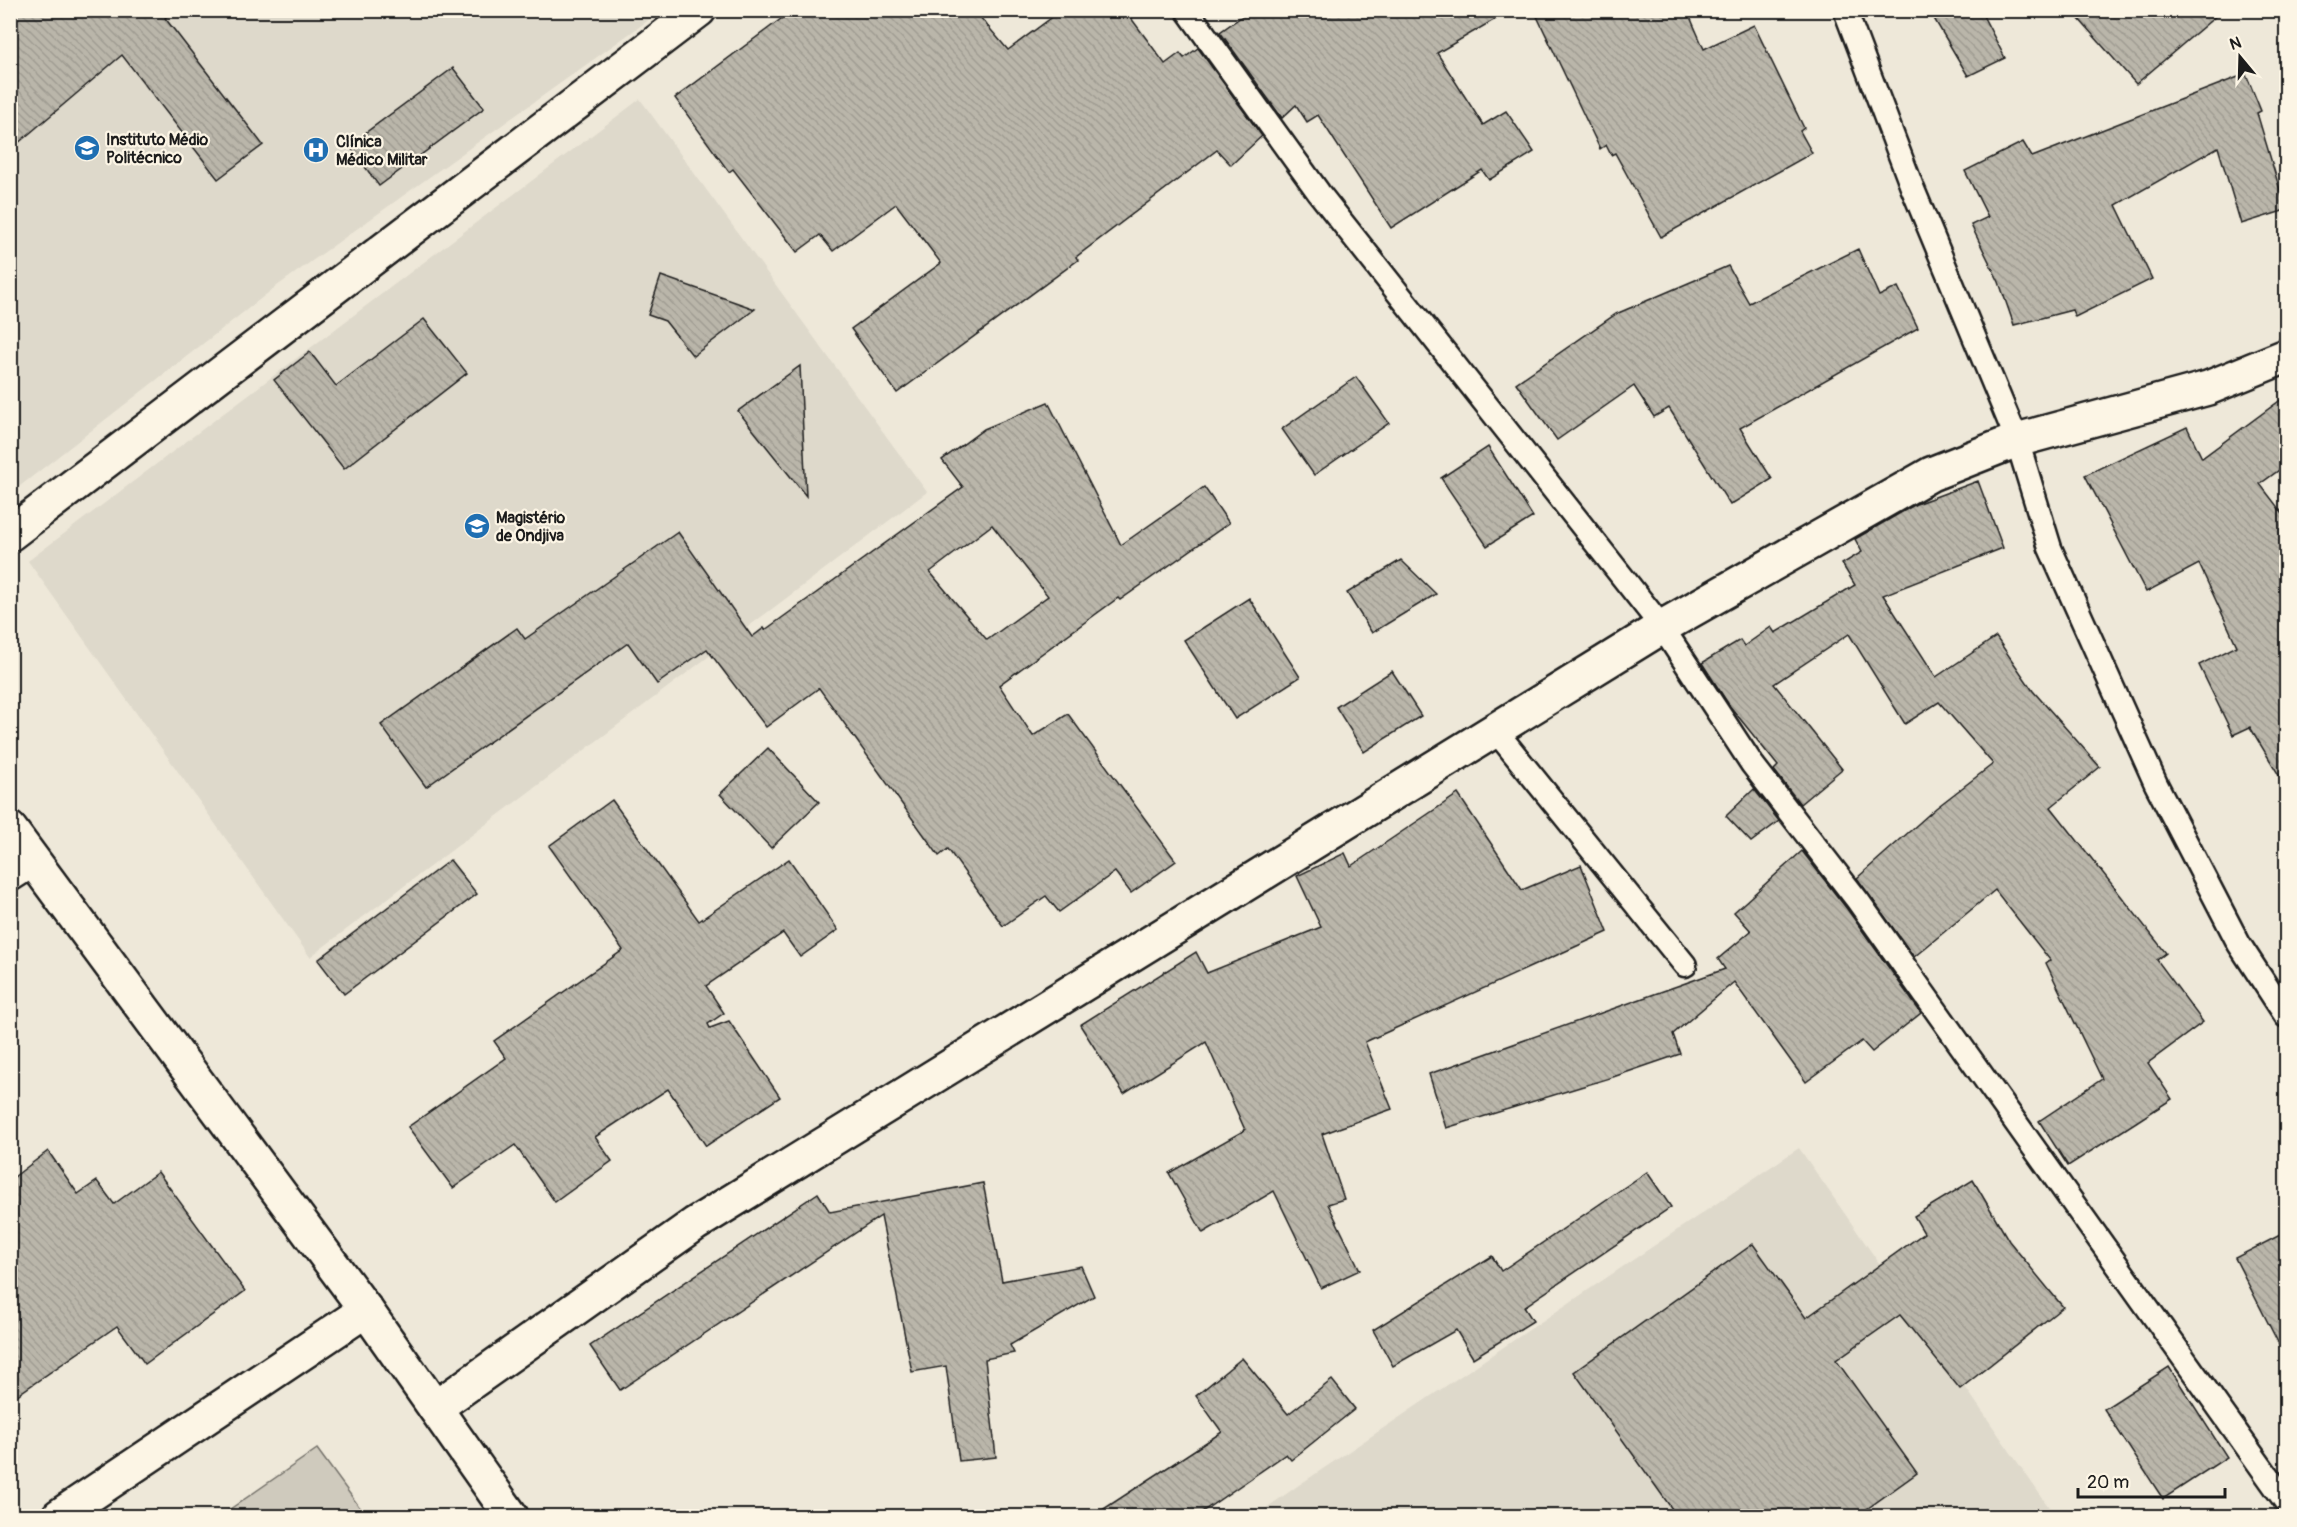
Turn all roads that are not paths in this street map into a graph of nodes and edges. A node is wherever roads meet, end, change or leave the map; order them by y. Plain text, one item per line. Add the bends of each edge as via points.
1 (699, 10) edge
2 (1187, 10) edge
3 (1845, 10) edge
4 (2286, 356) edge
5 (2017, 440) junction
6 (10, 534) edge
7 (1662, 627) junction
8 (1495, 730) junction
9 (10, 829) edge
10 (21, 867) edge
11 (1685, 965) dead end
12 (2286, 1016) edge
13 (366, 1310) junction
14 (435, 1408) junction
15 (2286, 1502) edge
16 (59, 1516) edge
17 (511, 1516) edge

1 - 6 street
2 - 7 lane via 1319,193
3 - 5 lane via 1912,187
4 - 5 street via 2208,388
5 - 7 street via 1931,474
5 - 12 lane via 2050,548 2156,784 2239,945
7 - 8 street
7 - 15 lane via 1752,764 1858,901
8 - 11 lane
8 - 14 street via 695,1224
9 - 10 street
10 - 13 street
13 - 14 street
13 - 16 street
14 - 17 street

